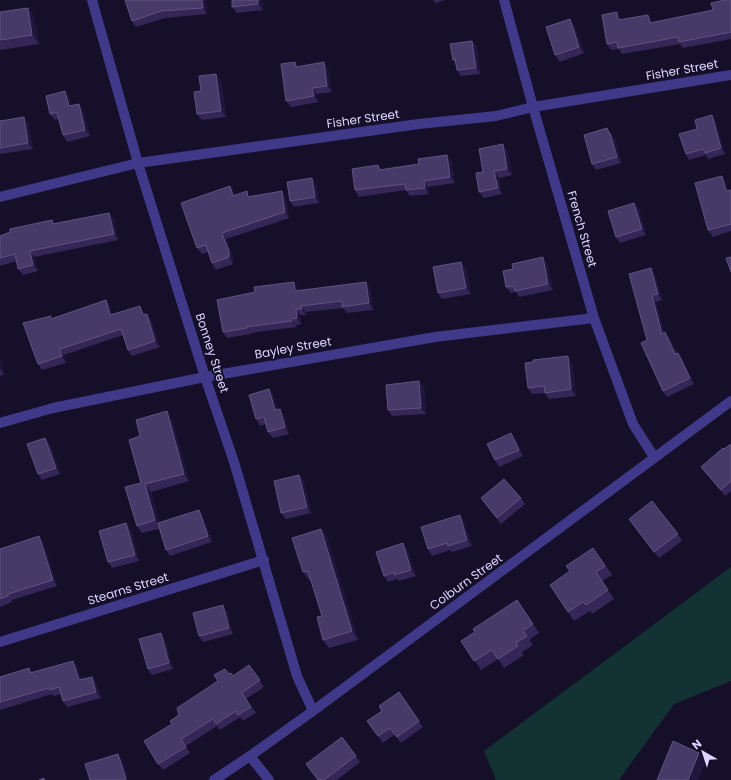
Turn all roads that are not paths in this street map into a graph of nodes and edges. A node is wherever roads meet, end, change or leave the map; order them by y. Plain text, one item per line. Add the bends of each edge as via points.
1 (92, 0) edge
2 (504, 0) edge
3 (731, 75) edge
4 (533, 107) junction
5 (138, 163) junction
6 (0, 197) edge
7 (594, 318) junction
8 (206, 376) junction
9 (731, 401) edge
10 (0, 423) edge
11 (654, 457) junction
12 (264, 560) junction
13 (0, 642) edge
14 (313, 711) junction
15 (250, 756) junction
16 (214, 780) edge
17 (269, 780) edge

1 - 5 street, Bonney Street
2 - 4 street, French Street
3 - 4 street, Fisher Street
4 - 5 street, Fisher Street via 496,116 419,124
4 - 7 street, French Street
5 - 6 street, Fisher Street
5 - 8 street, Bonney Street
7 - 8 street, Bayley Street via 435,337
7 - 11 street, French Street via 633,424
8 - 10 street, Bayley Street via 53,408
8 - 12 street, Bonney Street
9 - 11 street, Colburn Street
11 - 14 street, Colburn Street
12 - 13 street, Stearns Street
12 - 14 street, Bonney Street via 297,676
14 - 15 street, Colburn Street
15 - 16 street, Colburn Street
15 - 17 street

